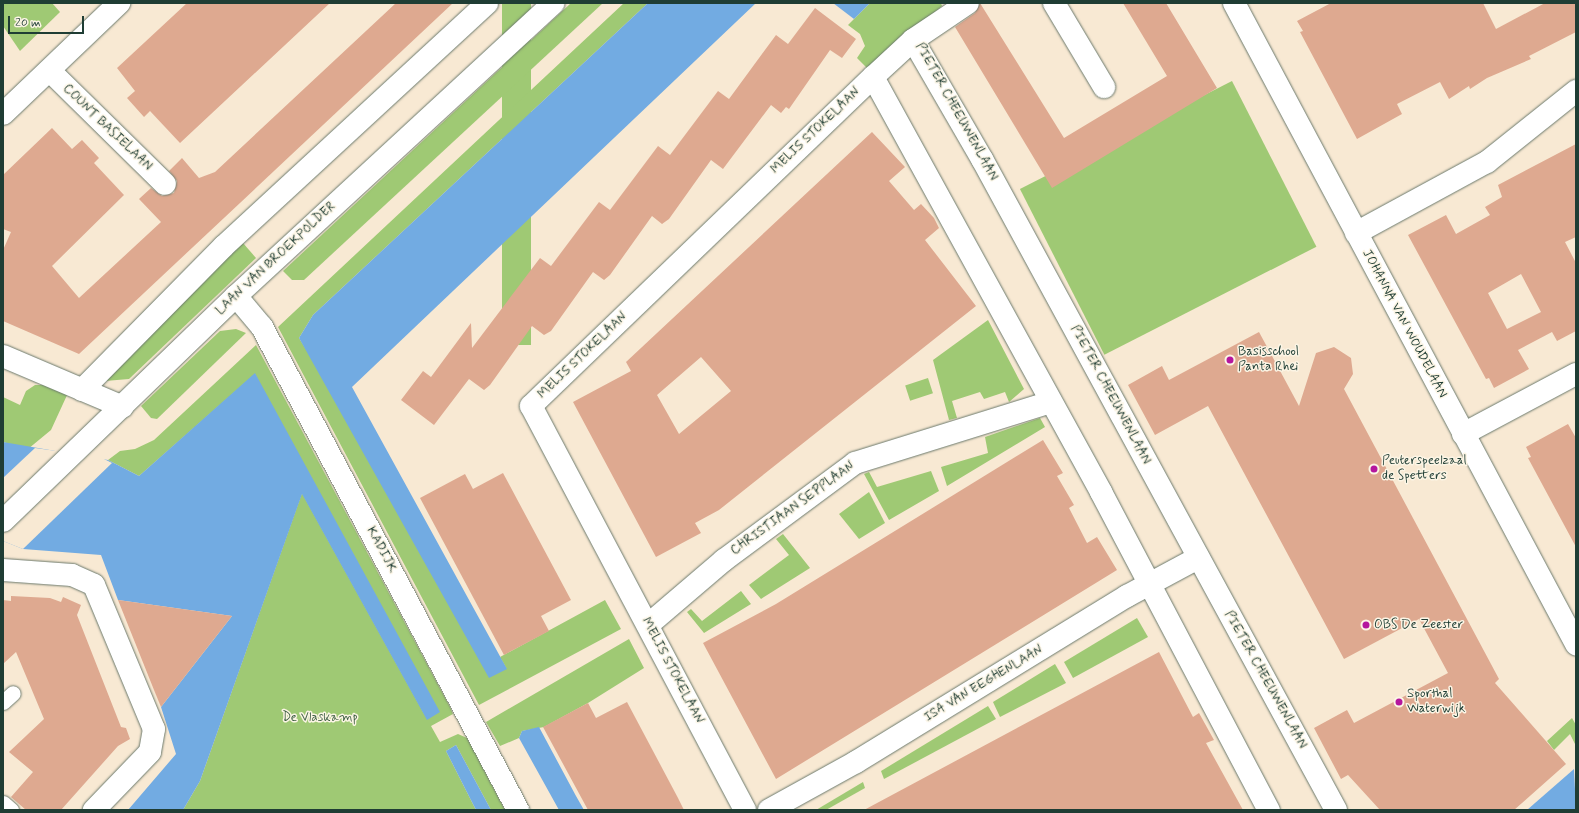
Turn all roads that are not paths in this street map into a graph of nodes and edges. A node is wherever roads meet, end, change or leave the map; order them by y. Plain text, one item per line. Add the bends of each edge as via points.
1 (119, 3) edge
2 (487, 3) edge
3 (554, 3) edge
4 (968, 3) edge
5 (1054, 3) edge
6 (1238, 4) edge
7 (913, 40) junction
8 (50, 71) junction
9 (873, 77) junction
10 (1104, 87) dead end
11 (1576, 91) edge
12 (3, 114) edge
13 (165, 184) dead end
14 (1356, 233) junction
15 (236, 296) junction
16 (3, 356) edge
17 (1576, 374) edge
18 (82, 390) junction
19 (1051, 402) junction
20 (122, 407) junction
21 (1463, 434) junction
22 (3, 521) edge
23 (1198, 558) junction
24 (3, 570) edge
25 (1148, 586) junction
26 (648, 625) junction
27 (1576, 644) edge
28 (3, 803) edge
29 (11, 810) edge
30 (94, 810) edge
31 (518, 810) edge
32 (745, 810) edge
33 (770, 810) edge
34 (1269, 810) edge
35 (1336, 810) edge

1 - 8 street
2 - 18 street via 224,246
3 - 15 street, LAAN VAN BROEKPOLDER
4 - 7 street, PIETER CHEEUWENLAAN
5 - 10 street
6 - 14 street, JOHANNA VAN WOUDELAAN
7 - 9 street, MELIS STOKELAAN
7 - 23 street, PIETER CHEEUWENLAAN via 982,159
8 - 12 street
8 - 13 street, COUNT BASIELAAN
9 - 19 street
9 - 26 street, MELIS STOKELAAN via 531,406
11 - 14 street via 1487,162
14 - 21 street, JOHANNA VAN WOUDELAAN
15 - 20 street, LAAN VAN BROEKPOLDER
15 - 31 street, KADIJK via 262,327
16 - 18 street
17 - 21 street
18 - 20 street
19 - 25 street
19 - 26 street, CHRISTIAAN SEPPLAAN via 855,463 724,560
20 - 22 street, LAAN VAN BROEKPOLDER
21 - 27 street, JOHANNA VAN WOUDELAAN
23 - 25 street, ISA VAN EEGHENLAAN
23 - 35 street, PIETER CHEEUWENLAAN
24 - 30 street via 72,574 94,585 154,729 150,752
25 - 33 street, ISA VAN EEGHENLAAN
25 - 34 street
26 - 32 street, MELIS STOKELAAN
28 - 29 lane

